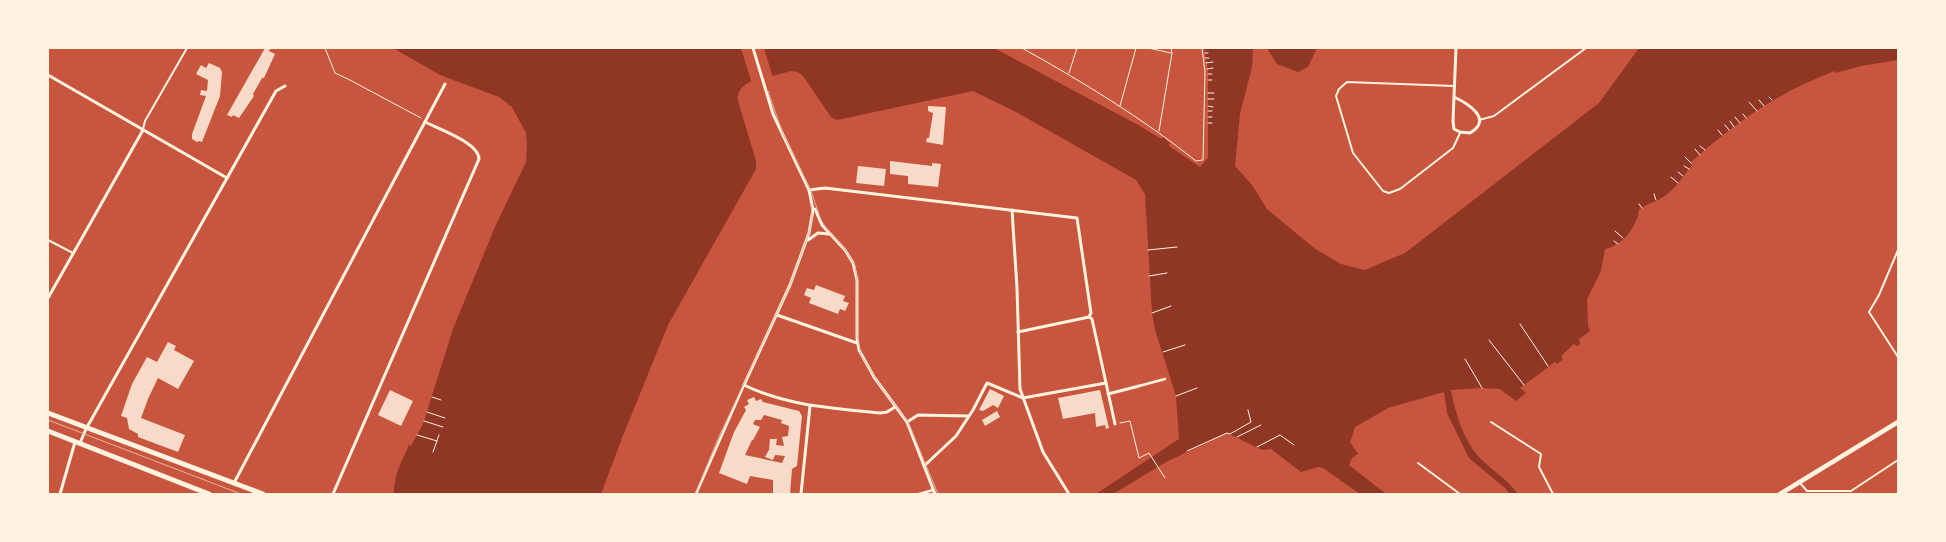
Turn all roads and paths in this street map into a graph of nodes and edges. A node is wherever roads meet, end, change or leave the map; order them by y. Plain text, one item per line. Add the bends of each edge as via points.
1 (187, 48) edge
2 (325, 48) edge
3 (753, 48) edge
4 (1022, 48) edge
5 (1077, 48) edge
6 (1136, 48) edge
7 (1148, 48) edge
8 (1171, 48) edge
9 (1202, 48) edge
10 (1456, 48) edge
11 (1586, 48) edge
12 (1172, 53) junction
13 (1204, 53) dead end
14 (1208, 53) dead end
15 (1205, 58) dead end
16 (1209, 58) dead end
17 (1212, 62) dead end
18 (1206, 63) dead end
19 (1213, 68) dead end
20 (1208, 69) dead end
21 (1069, 74) junction
22 (1208, 74) dead end
23 (1212, 74) dead end
24 (48, 75) edge
25 (1208, 80) dead end
26 (1212, 80) dead end
27 (445, 84) dead end
28 (285, 86) dead end
29 (1454, 86) junction
30 (1208, 93) dead end
31 (1214, 93) dead end
32 (1454, 97) junction
33 (1769, 97) dead end
34 (1208, 99) dead end
35 (1214, 99) dead end
36 (1759, 100) dead end
37 (1772, 100) dead end
38 (1750, 102) dead end
39 (1208, 106) dead end
40 (1764, 106) dead end
41 (1120, 107) junction
42 (1212, 107) dead end
43 (1208, 111) dead end
44 (1212, 111) dead end
45 (1757, 111) dead end
46 (1743, 114) dead end
47 (1735, 116) dead end
48 (1208, 117) dead end
49 (1212, 117) dead end
50 (1746, 118) dead end
51 (1479, 120) junction
52 (1730, 121) dead end
53 (426, 122) junction
54 (1740, 122) dead end
55 (1208, 123) dead end
56 (1212, 124) dead end
57 (1725, 125) dead end
58 (1734, 127) dead end
59 (142, 130) junction
60 (1718, 130) dead end
61 (1729, 130) dead end
62 (1159, 131) junction
63 (1460, 132) junction
64 (1722, 135) dead end
65 (1700, 146) dead end
66 (1695, 149) dead end
67 (1705, 150) dead end
68 (1700, 155) dead end
69 (1685, 157) dead end
70 (1691, 163) dead end
71 (1684, 166) dead end
72 (1689, 169) dead end
73 (1678, 172) dead end
74 (1683, 176) dead end
75 (1671, 177) dead end
76 (227, 178) junction
77 (1678, 182) dead end
78 (809, 190) junction
79 (1654, 194) dead end
80 (1656, 200) dead end
81 (813, 201) junction
82 (1639, 204) dead end
83 (1642, 208) dead end
84 (1012, 210) junction
85 (1615, 231) dead end
86 (831, 235) junction
87 (1623, 238) dead end
88 (48, 240) edge
89 (1614, 241) dead end
90 (806, 242) junction
91 (1618, 244) dead end
92 (1177, 247) dead end
93 (1148, 250) dead end
94 (1898, 250) edge
95 (72, 254) junction
96 (1167, 273) dead end
97 (1149, 276) dead end
98 (48, 298) edge
99 (1171, 306) dead end
100 (1152, 313) dead end
101 (778, 315) junction
102 (1089, 316) junction
103 (1520, 324) dead end
104 (1018, 332) junction
105 (1489, 340) dead end
106 (857, 343) junction
107 (1186, 344) dead end
108 (1163, 352) dead end
109 (1898, 357) edge
110 (1465, 359) dead end
111 (1548, 366) dead end
112 (1165, 379) dead end
113 (1106, 383) junction
114 (744, 385) junction
115 (1524, 385) dead end
116 (1138, 386) joint
117 (1197, 388) dead end
118 (1482, 388) dead end
119 (1108, 394) junction
120 (1176, 396) dead end
121 (432, 397) dead end
122 (1023, 398) junction
123 (440, 400) dead end
124 (810, 406) junction
125 (895, 407) junction
126 (1248, 410) dead end
127 (427, 412) dead end
128 (48, 413) edge
129 (969, 416) junction
130 (445, 418) dead end
131 (424, 421) dead end
132 (907, 422) junction
133 (1491, 422) dead end
134 (1898, 422) edge
135 (1114, 424) joint
136 (1261, 425) dead end
137 (443, 428) dead end
138 (86, 429) junction
139 (48, 431) edge
140 (417, 435) dead end
141 (439, 435) dead end
142 (1237, 438) dead end
143 (437, 441) junction
144 (77, 443) junction
145 (1294, 446) dead end
146 (1257, 447) dead end
147 (1187, 451) dead end
148 (433, 452) dead end
149 (1898, 460) edge
150 (1418, 463) dead end
151 (924, 466) junction
152 (1165, 478) dead end
153 (234, 483) junction
154 (1800, 483) junction
155 (933, 490) junction
156 (696, 493) edge
157 (60, 494) edge
158 (209, 494) edge
159 (263, 494) edge
160 (333, 494) edge
161 (801, 494) edge
162 (919, 494) edge
163 (935, 494) edge
164 (1069, 494) edge
165 (1460, 494) edge
166 (1553, 494) edge
167 (1780, 494) edge

1 - 59 lane
2 - 53 path via 335,73
3 - 78 street via 777,126
4 - 21 path
5 - 21 path
6 - 41 path
7 - 12 path
8 - 12 path
9 - 62 path via 1205,72 1203,160 1196,161
10 - 29 street
11 - 51 lane via 1494,116
12 - 62 path
13 - 14 path
15 - 16 path
17 - 18 path
19 - 20 path
21 - 41 path
22 - 23 path
24 - 59 street
25 - 26 path
27 - 53 street
28 - 76 street via 276,91
29 - 32 street
29 - 63 lane via 1348,82 1336,96 1353,153 1383,191 1389,193 1400,189 1453,148
30 - 31 path
32 - 51 street via 1472,107
32 - 63 street via 1454,129
33 - 37 path
34 - 35 path
36 - 40 path
38 - 45 path
39 - 42 path
41 - 62 path
43 - 44 path
46 - 50 path
47 - 54 path
48 - 49 path
51 - 63 street via 1470,133
52 - 58 path
53 - 153 street
53 - 160 street via 472,146 479,159
55 - 56 path
57 - 61 path
59 - 76 street
59 - 95 street
60 - 64 path
65 - 67 path
66 - 68 path
69 - 70 path
71 - 72 path
73 - 74 path
75 - 77 path
76 - 138 street
78 - 81 street
78 - 84 street via 822,187
79 - 80 path
81 - 86 street via 819,220
81 - 90 street
82 - 83 path
84 - 102 street via 1077,218
84 - 104 street
85 - 87 path
86 - 90 street via 818,233
86 - 106 street via 848,254 856,270
88 - 95 lane
89 - 91 path
90 - 101 street
92 - 93 path
94 - 109 lane via 1869,312
95 - 98 street
96 - 97 path
99 - 100 path
101 - 106 street
101 - 114 street
102 - 104 street
102 - 113 street
103 - 111 path
104 - 122 street
105 - 115 path
106 - 125 street via 864,360
107 - 108 path
110 - 118 path
112 - 116 street
113 - 119 street
113 - 122 street
114 - 124 street via 767,396
114 - 156 street
116 - 119 street
117 - 120 path
119 - 135 street
121 - 123 path
122 - 129 street via 987,383
122 - 164 street via 1044,452
124 - 125 street via 880,413
124 - 161 street
125 - 132 street
126 - 147 path via 1251,422
127 - 130 path
128 - 138 main road
129 - 132 street via 918,415
129 - 151 street via 953,439
131 - 137 path
132 - 151 street
133 - 166 lane via 1540,454 1539,467
134 - 154 street
135 - 152 path via 1130,422 1140,458 1149,454
136 - 142 path
138 - 144 street
138 - 153 main road
139 - 144 main road
140 - 143 path
141 - 143 path
143 - 148 path
144 - 157 street
144 - 158 main road
145 - 146 path via 1280,435
149 - 154 lane via 1850,491 1807,491
150 - 165 lane
151 - 155 street
153 - 159 main road
154 - 167 street
155 - 162 street
155 - 163 street

